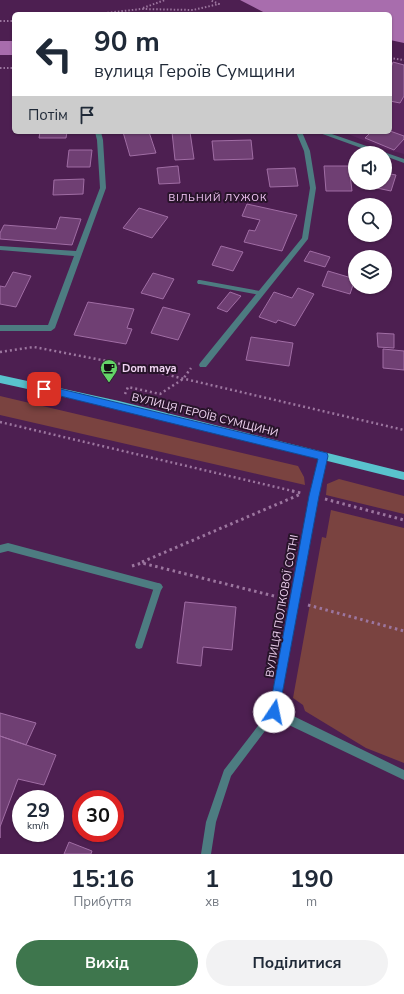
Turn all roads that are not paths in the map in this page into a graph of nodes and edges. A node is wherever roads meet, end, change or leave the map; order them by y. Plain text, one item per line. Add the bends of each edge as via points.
1 (98, 134) edge
2 (300, 134) edge
3 (326, 134) edge
4 (361, 146) edge
5 (392, 157) edge
6 (404, 161) edge
7 (0, 248) edge
8 (79, 254) junction
9 (200, 282) dead end
10 (260, 293) junction
11 (0, 328) edge
12 (203, 365) dead end
13 (0, 379) edge
14 (323, 456) junction
15 (404, 476) edge
16 (0, 549) edge
17 (158, 587) joint
18 (139, 645) dead end
19 (274, 712) junction
20 (404, 776) edge
21 (206, 854) edge

1 - 8 street via 103,188
2 - 10 street via 307,151 313,188 305,239
3 - 4 street
5 - 6 street
7 - 8 street
8 - 11 street via 51,328
9 - 10 lane
10 - 12 street
13 - 14 main road, ВУЛИЦЯ ГЕРОЇВ СУМЩИНИ via 119,405
14 - 15 main road, ВУЛИЦЯ ГЕРОЇВ СУМЩИНИ
14 - 19 street, ВУЛИЦЯ ПОЛКОВОЇ СОТНІ
16 - 17 street via 8,547
17 - 18 lane
19 - 20 street
19 - 21 lane via 227,773 211,822

